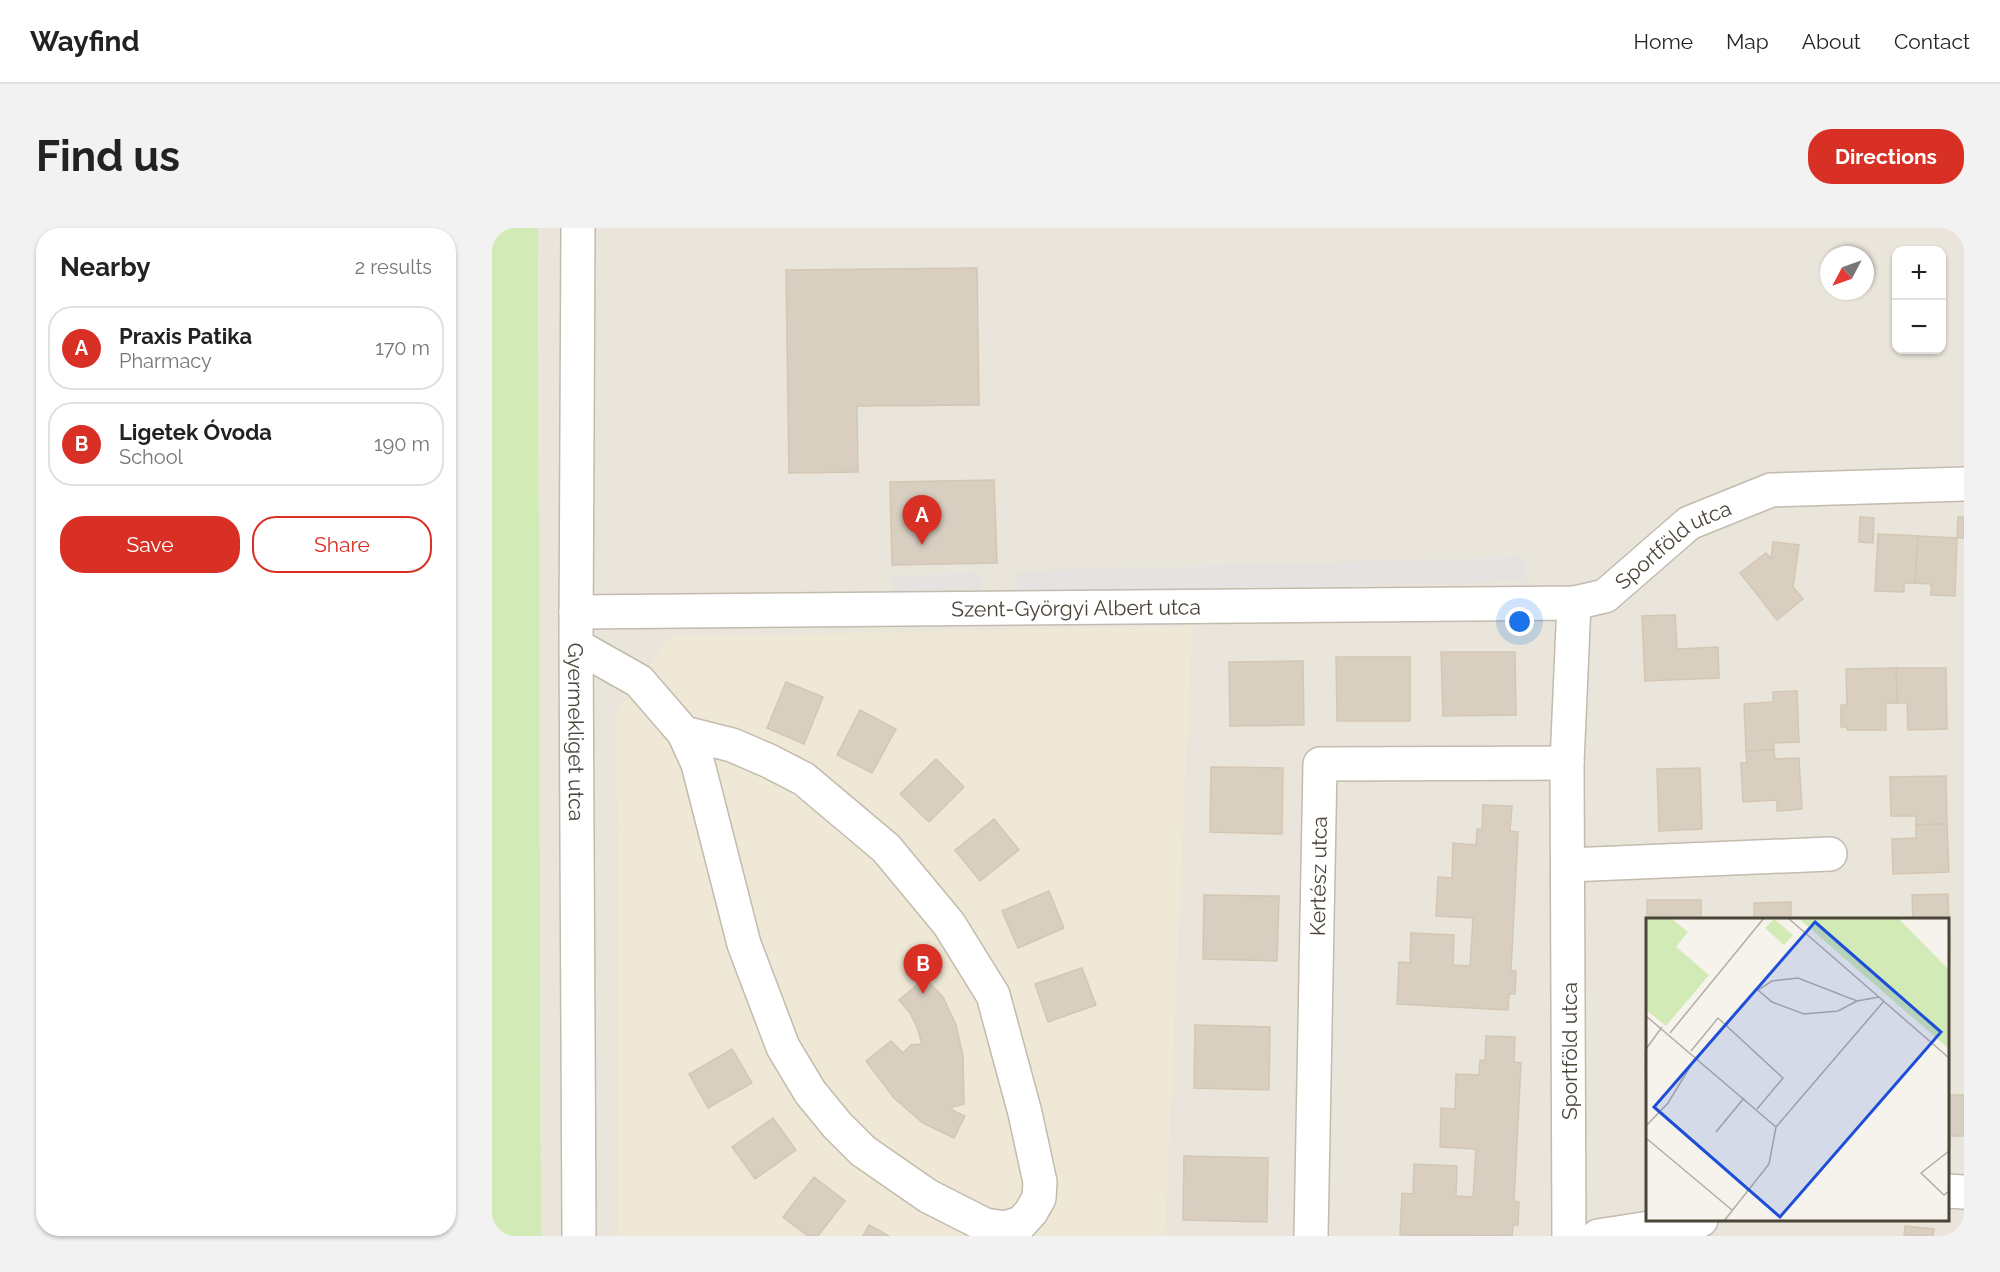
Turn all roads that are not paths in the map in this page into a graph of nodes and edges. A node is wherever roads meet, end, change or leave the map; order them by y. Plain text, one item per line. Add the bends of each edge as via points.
1 (578, 228) edge
2 (1964, 484) edge
3 (1574, 603) junction
4 (576, 612) junction
5 (577, 646) junction
6 (684, 733) junction
7 (1567, 763) junction
8 (1830, 854) dead end
9 (1569, 865) junction
10 (1949, 1191) edge
11 (1964, 1192) edge
12 (1695, 1221) edge
13 (579, 1236) edge
14 (1311, 1236) edge
15 (1569, 1236) edge
16 (1598, 1236) edge

1 - 4 street, Gyermekliget utca
2 - 3 street, Sportföld utca via 1771,490 1689,523 1605,596
3 - 4 street, Szent-Györgyi Albert utca
3 - 7 street, Sportföld utca
4 - 5 street, Gyermekliget utca
5 - 6 street via 639,681
5 - 13 street, Gyermekliget utca
6 - 6 street via 698,764 744,944 783,1047 810,1092 863,1151 928,1197 985,1225 1005,1228 1021,1223 1039,1198 1040,1182 1025,1113 993,995 950,924 886,848 804,779 732,746
7 - 9 street, Sportföld utca
7 - 14 street, Kertész utca via 1320,764
8 - 9 street
9 - 15 street, Sportföld utca
10 - 11 street
12 - 16 street

